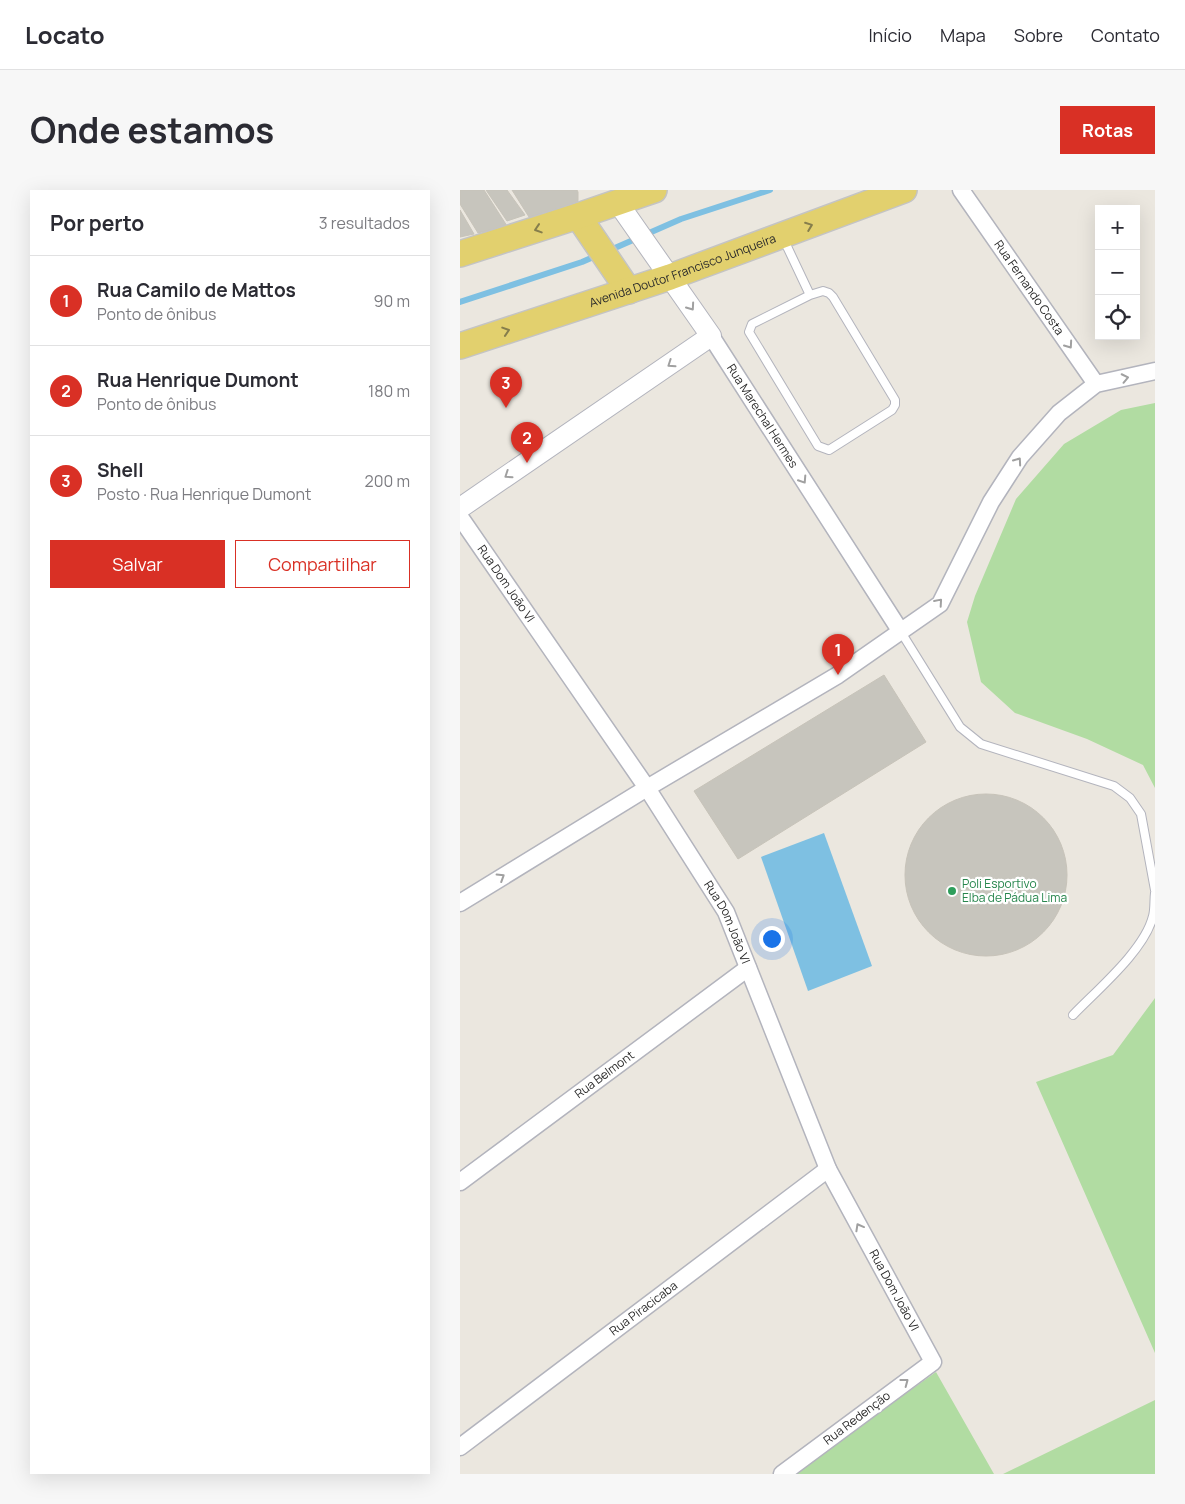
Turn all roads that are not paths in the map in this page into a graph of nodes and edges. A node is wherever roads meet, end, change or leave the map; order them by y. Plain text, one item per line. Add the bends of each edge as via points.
1 (654, 190) edge
2 (904, 190) edge
3 (961, 190) edge
4 (619, 205) edge
5 (578, 216) junction
6 (782, 236) junction
7 (460, 254) edge
8 (664, 268) junction
9 (623, 283) junction
10 (810, 295) junction
11 (711, 336) junction
12 (460, 346) edge
13 (1155, 371) edge
14 (1096, 384) junction
15 (460, 508) edge
16 (460, 517) edge
17 (901, 632) junction
18 (647, 788) junction
19 (1155, 891) edge
20 (460, 903) edge
21 (748, 968) junction
22 (1073, 1015) dead end
23 (828, 1169) junction
24 (460, 1182) edge
25 (933, 1362) joint
26 (460, 1447) edge
27 (782, 1474) edge

1 - 4 main road
6 -> 2 main road, Avenida Doutor Francisco Junqueira
3 -> 14 street, Rua Fernando Costa
4 - 5 main road
4 - 8 street, Rua Marechal Hermes
5 -> 7 main road
5 - 9 main road
6 - 8 main road, Avenida Doutor Francisco Junqueira
6 - 10 lane
8 - 9 main road, Avenida Doutor Francisco Junqueira
8 -> 11 street, Rua Marechal Hermes
12 -> 9 main road, Avenida Doutor Francisco Junqueira
10 - 10 lane via 752,324 749,332 818,446 829,450 892,410 895,400 833,296 823,291
11 -> 15 street
11 -> 17 street, Rua Marechal Hermes
14 -> 13 street
17 -> 14 street via 940,604 992,502 1020,457 1059,413
16 - 18 street, Rua Dom João VI
17 - 18 street via 838,675
17 - 19 lane via 960,727 981,744 1114,786 1130,798 1141,814
20 -> 18 street
18 - 21 street, Rua Dom João VI via 726,912
19 - 22 lane via 1153,917 1142,941
21 - 23 street, Rua Dom João VI
21 - 24 street, Rua Belmont
25 -> 23 street, Rua Dom João VI
23 - 26 street, Rua Piracicaba
27 -> 25 street, Rua Redenção

